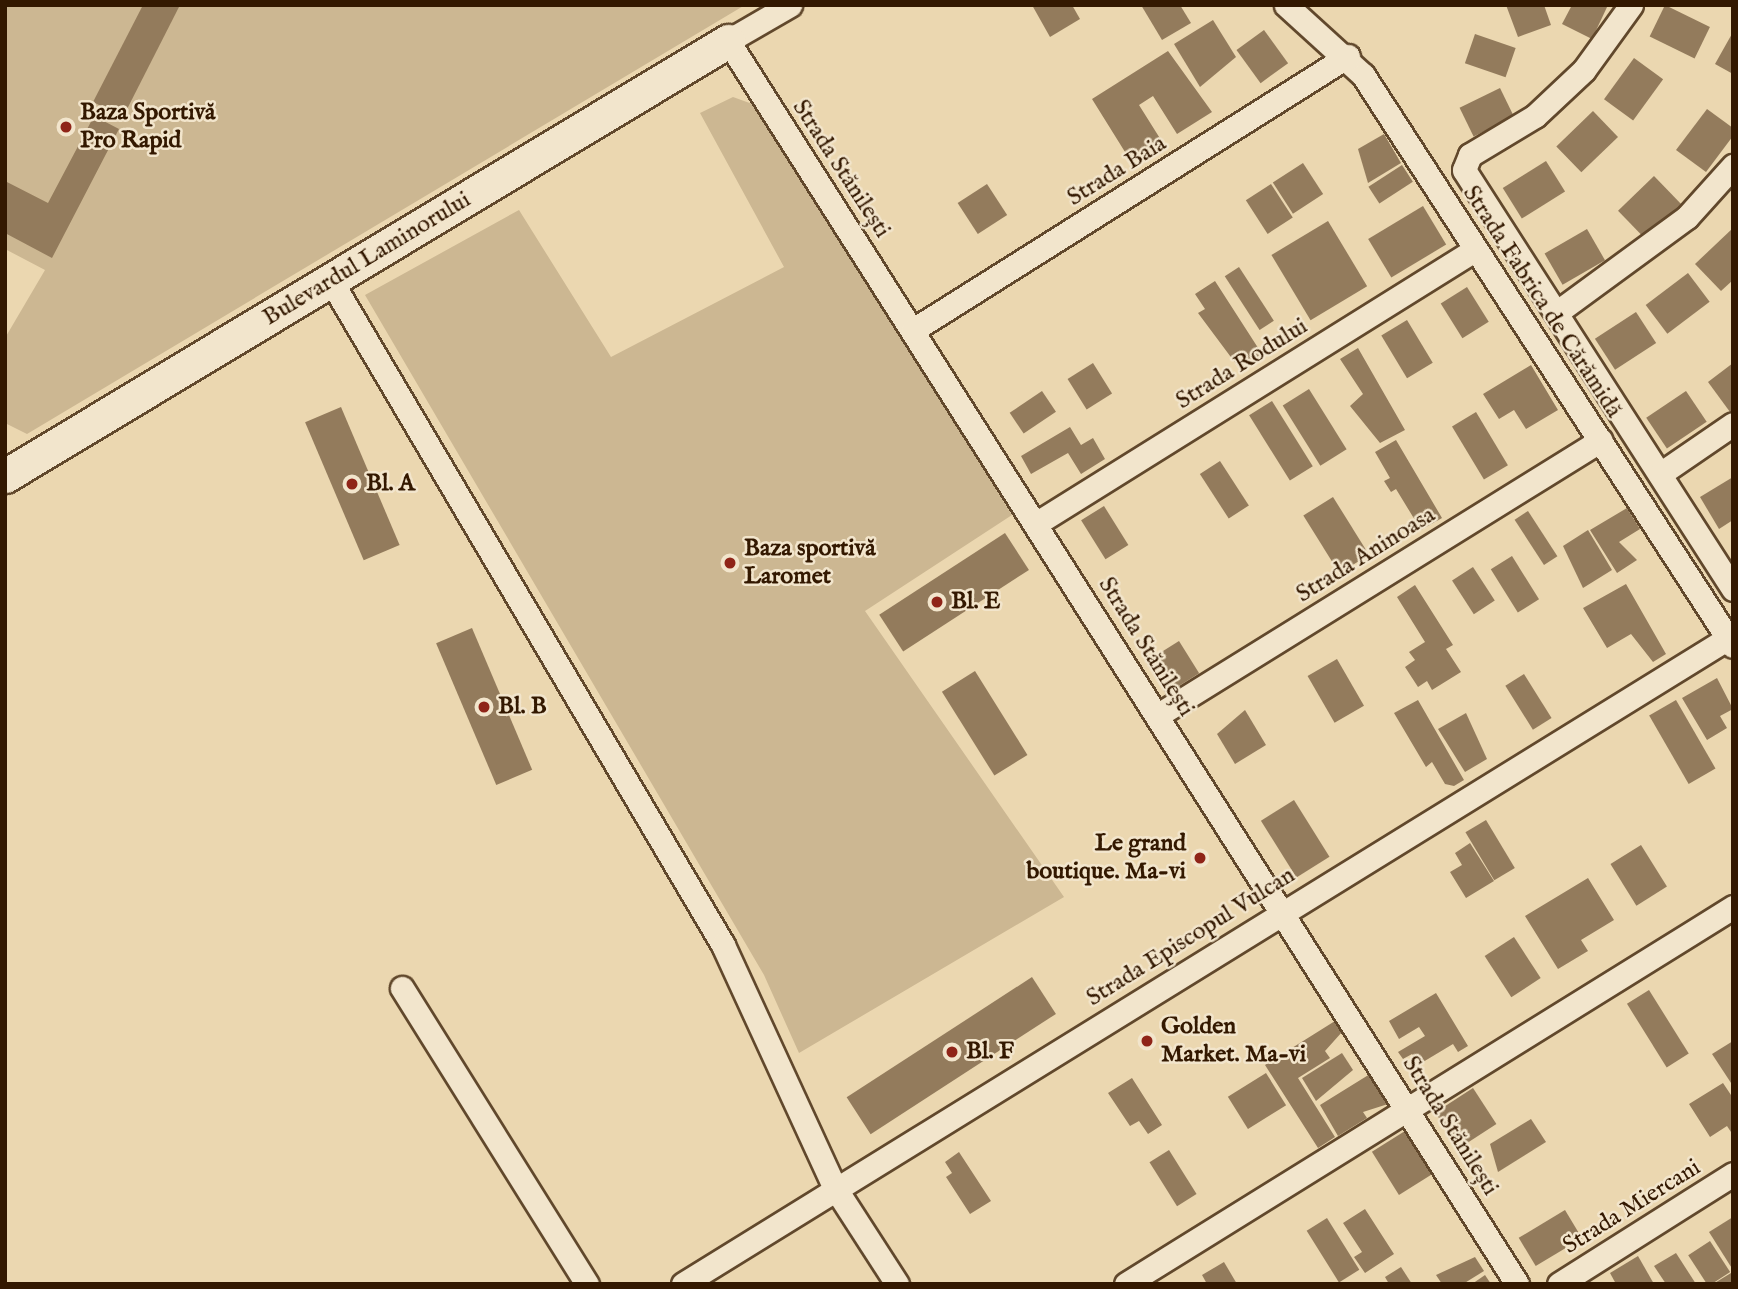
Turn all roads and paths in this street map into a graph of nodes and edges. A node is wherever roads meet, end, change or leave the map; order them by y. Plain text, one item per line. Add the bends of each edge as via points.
1 (790, 5) edge
2 (1286, 5) edge
3 (1631, 5) edge
4 (728, 41) junction
5 (1348, 56) junction
6 (1733, 166) edge
7 (1476, 249) junction
8 (331, 281) junction
9 (1556, 313) junction
10 (913, 330) junction
11 (1733, 424) edge
12 (1601, 440) junction
13 (1660, 474) junction
14 (5, 476) edge
15 (1037, 523) junction
16 (1733, 589) edge
17 (1731, 640) edge
18 (1158, 715) junction
19 (1733, 907) edge
20 (1284, 910) junction
21 (402, 988) dead end
22 (1406, 1107) junction
23 (1733, 1174) edge
24 (835, 1188) junction
25 (587, 1284) edge
26 (683, 1284) edge
27 (897, 1284) edge
28 (1125, 1284) edge
29 (1517, 1284) edge
30 (1559, 1284) edge

1 - 4 street
2 - 5 street, Strada Fabrica de Cărămidă
3 - 9 street, Strada Fabrica de Cărămidă via 1584,70 1535,117 1464,162
4 - 8 street, Bulevardul Laminorului
4 - 10 street, Strada Stănilești
5 - 7 street, Strada Fabrica de Cărămidă
5 - 10 street, Strada Baia
6 - 9 street via 1676,226
7 - 12 street, Strada Fabrica de Cărămidă
7 - 15 street, Strada Rodului
8 - 14 street, Bulevardul Laminorului
8 - 24 street via 734,965
9 - 13 street, Strada Fabrica de Cărămidă
10 - 15 street, Strada Stănilești
11 - 13 street
12 - 17 street, Strada Fabrica de Cărămidă
12 - 18 street, Strada Aninoasa
13 - 16 street, Strada Fabrica de Cărămidă
15 - 18 street, Strada Stănilești
17 - 20 street, Strada Episcopul Vulcan
18 - 20 street, Strada Stănilești
19 - 22 street
20 - 22 street, Strada Stănilești
20 - 24 street, Strada Episcopul Vulcan
21 - 25 street
22 - 28 street
22 - 29 street, Strada Stănilești
23 - 30 street, Strada Miercani
24 - 26 street, Strada Episcopul Vulcan
24 - 27 street

